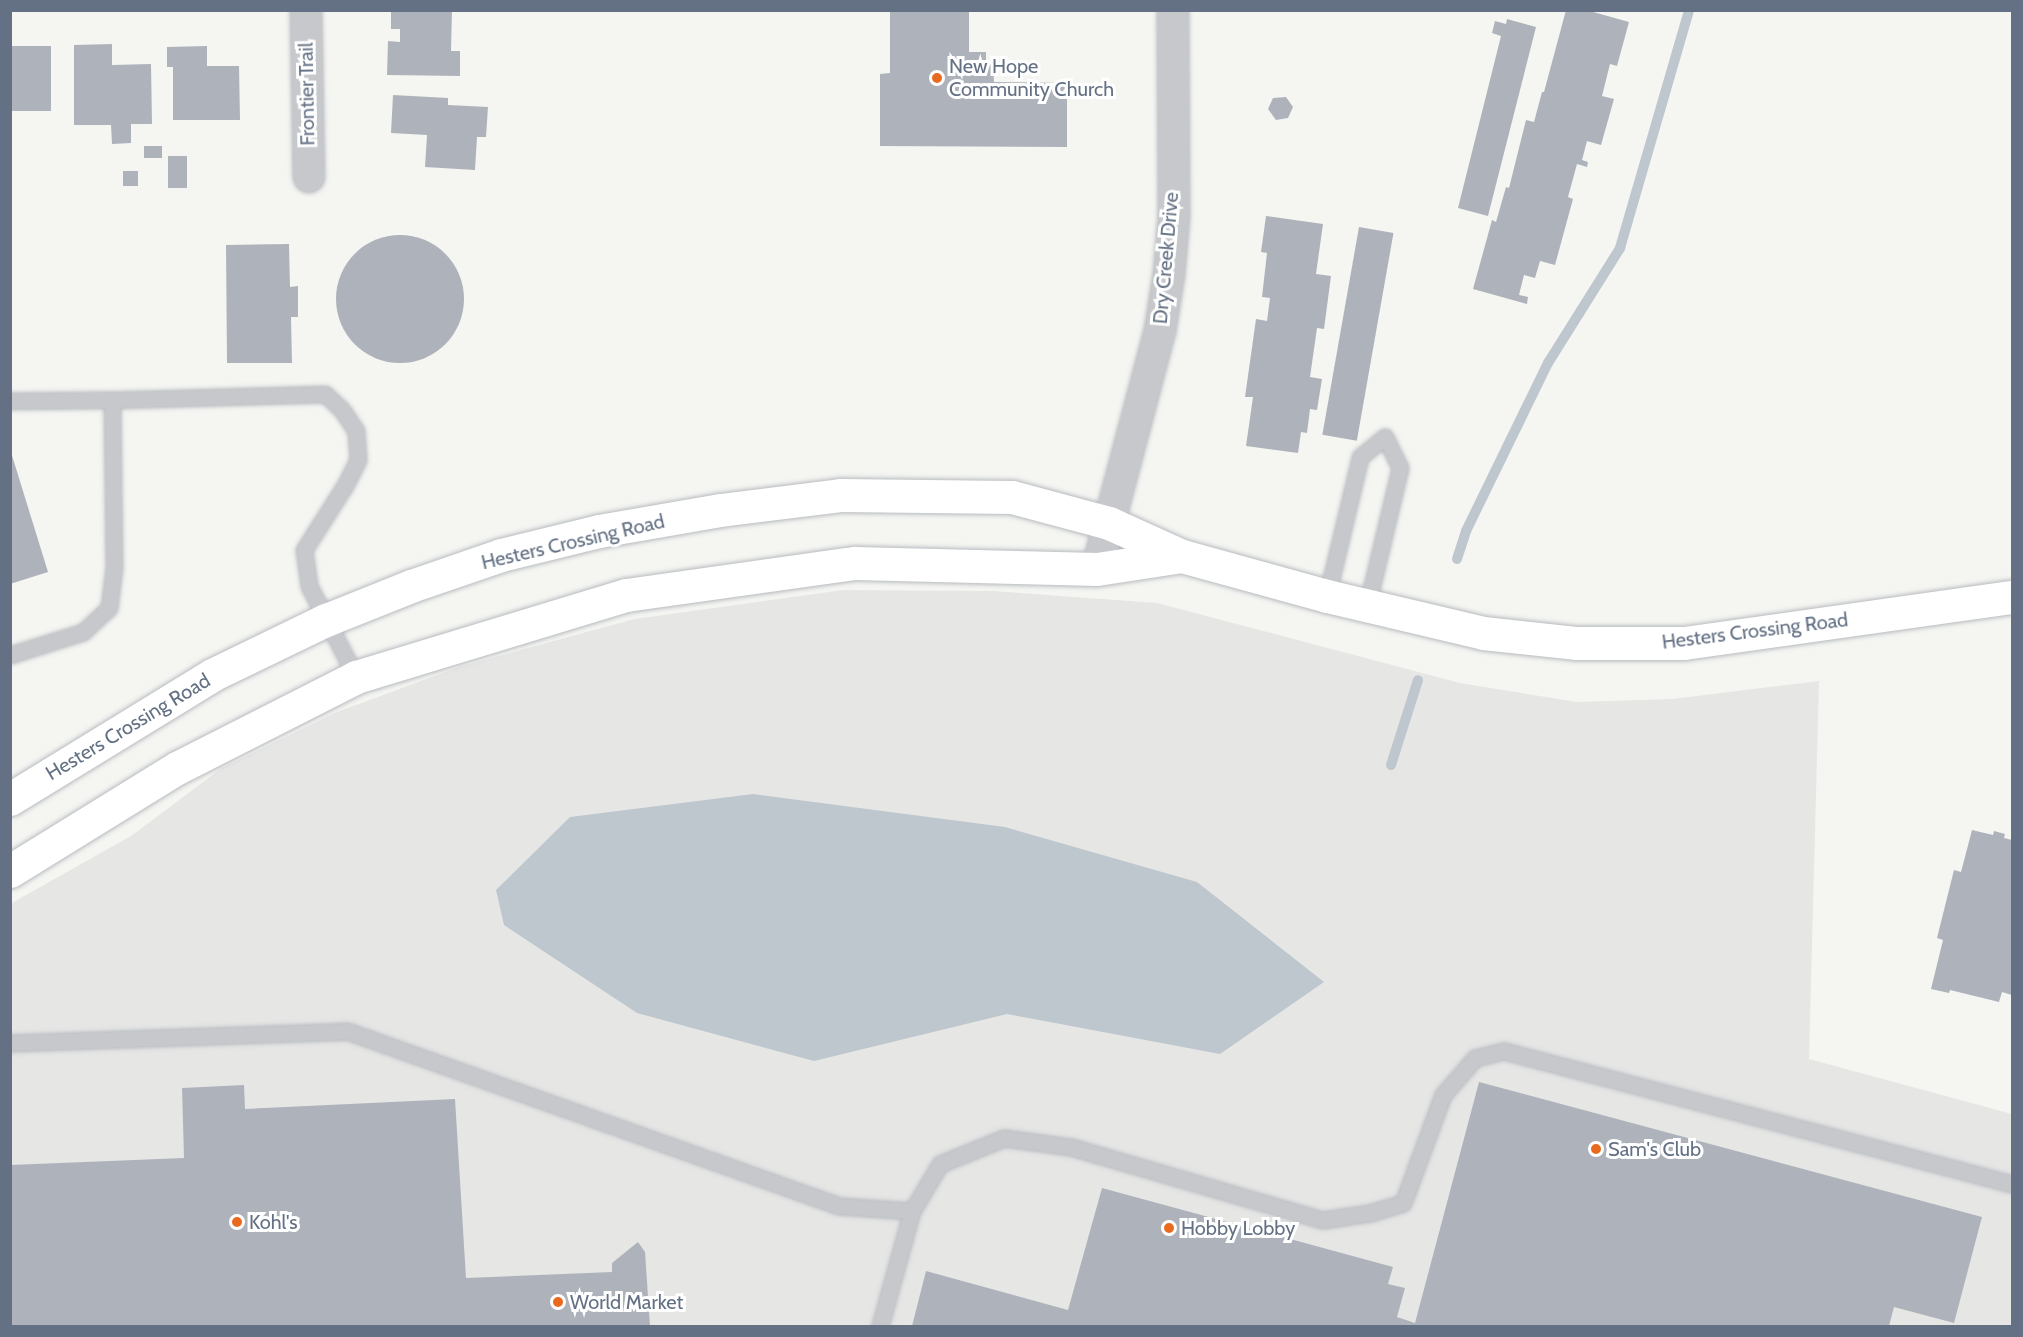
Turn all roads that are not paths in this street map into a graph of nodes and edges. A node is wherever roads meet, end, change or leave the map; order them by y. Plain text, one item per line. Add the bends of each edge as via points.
1 (306, 10) edge
2 (1173, 10) edge
3 (309, 177) dead end
4 (112, 400) junction
5 (10, 401) edge
6 (1109, 523) junction
7 (1182, 556) junction
8 (1097, 569) junction
9 (1327, 596) junction
10 (2013, 597) edge
11 (1367, 606) junction
12 (326, 620) junction
13 (10, 655) edge
14 (356, 677) junction
15 (10, 799) edge
16 (10, 871) edge
17 (10, 1043) edge
18 (2013, 1184) edge
19 (912, 1211) junction
20 (880, 1326) edge

1 - 3 street, Frontier Trail
2 - 6 street, Dry Creek Drive via 1173,217 1169,274 1160,331
4 - 5 lane
4 - 12 lane via 325,394 342,410 356,431 358,460 304,550 309,586
4 - 13 lane via 114,569 109,608 83,632
6 - 7 street, Hesters Crossing Road
6 - 8 street, Dry Creek Drive
6 - 12 street, Hesters Crossing Road via 1012,497 840,495 599,531 501,555
7 - 8 street, Hesters Crossing Road
7 - 9 street, Hesters Crossing Road
8 - 14 street, Hesters Crossing Road via 855,563 626,595
9 - 11 street, Hesters Crossing Road
9 - 11 lane via 1360,458 1385,437 1400,468
10 - 11 street, Hesters Crossing Road via 1684,643 1577,643 1483,633
12 - 14 lane
12 - 15 street, Hesters Crossing Road via 212,675
14 - 16 street, Hesters Crossing Road via 177,768
17 - 19 lane via 348,1031 839,1206
18 - 19 lane via 1504,1051 1475,1058 1443,1095 1403,1203 1370,1214 1323,1220 1071,1147 1004,1138 940,1164
19 - 20 lane

